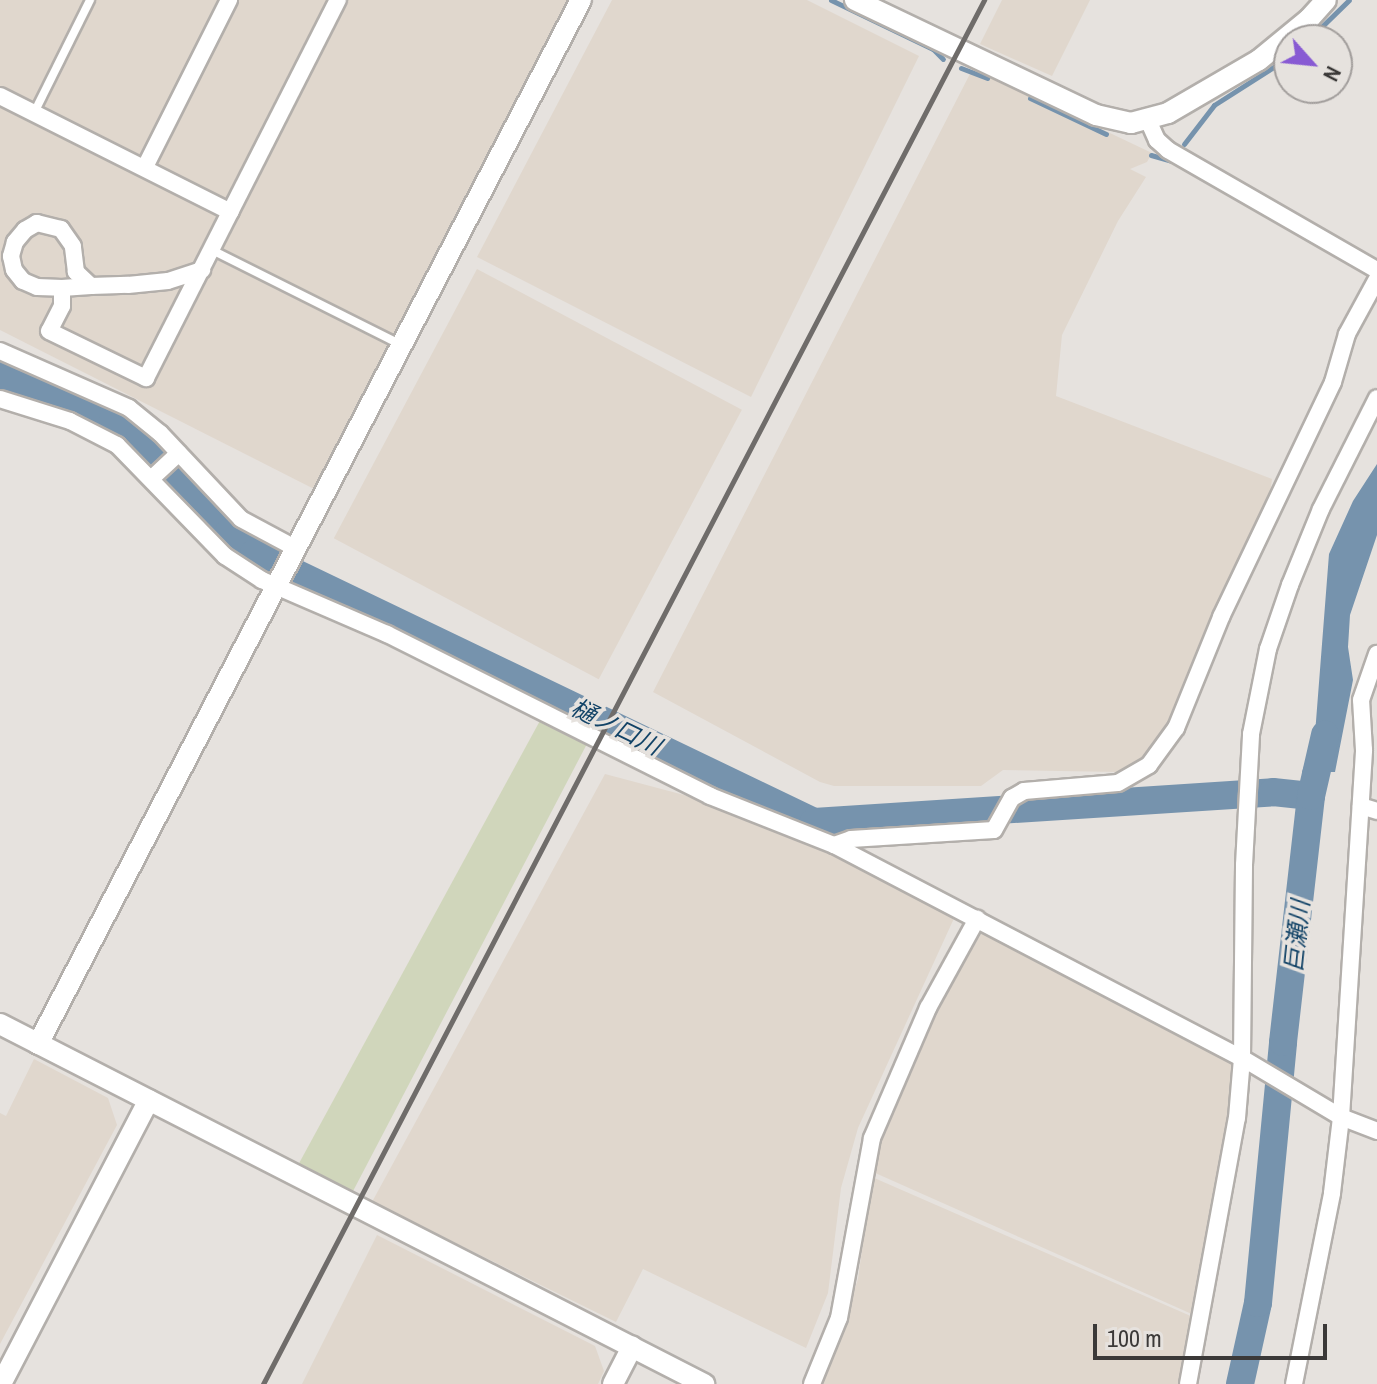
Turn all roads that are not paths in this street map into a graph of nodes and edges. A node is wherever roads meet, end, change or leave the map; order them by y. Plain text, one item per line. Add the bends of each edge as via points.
1 (90, 0) edge
2 (229, 0) edge
3 (338, 0) edge
4 (581, 0) edge
5 (855, 0) edge
6 (1326, 0) edge
7 (0, 96) edge
8 (34, 113) junction
9 (1148, 120) junction
10 (145, 167) junction
11 (231, 212) junction
12 (211, 250) junction
13 (202, 270) junction
14 (1377, 270) edge
15 (1377, 279) edge
16 (91, 286) junction
17 (62, 288) junction
18 (401, 345) junction
19 (0, 351) edge
20 (1377, 398) edge
21 (0, 399) edge
22 (177, 454) junction
23 (154, 476) junction
24 (295, 553) junction
25 (279, 583) junction
26 (1377, 654) edge
27 (1369, 808) edge
28 (834, 845) junction
29 (977, 919) junction
30 (0, 1024) edge
31 (38, 1044) junction
32 (1245, 1060) junction
33 (149, 1100) junction
34 (1336, 1114) junction
35 (1377, 1131) edge
36 (632, 1347) junction
37 (1, 1384) edge
38 (613, 1384) edge
39 (704, 1384) edge
40 (812, 1384) edge
41 (1188, 1384) edge
42 (1294, 1384) edge

1 - 8 lane
2 - 10 street
3 - 11 street
4 - 18 street
5 - 9 street via 1104,118
6 - 9 street via 1259,60
7 - 8 street
8 - 10 street
9 - 14 street via 1168,150
10 - 11 street
11 - 12 street
12 - 13 street
12 - 18 lane
13 - 16 street via 168,281
13 - 17 street via 146,378 49,331 62,306
15 - 28 street via 1347,334 1333,382 1221,617 1194,689 1149,765 1118,783 1024,791 1012,798 994,830 851,839
16 - 17 street
16 - 17 street via 76,272 66,234 46,223 29,226 12,250 14,270 31,285
18 - 24 street
19 - 22 street via 129,408
20 - 32 street via 1321,509 1273,636 1251,734
21 - 23 street via 99,434
22 - 23 street
22 - 24 street via 241,519
23 - 25 street via 225,556 262,580
24 - 25 street
25 - 28 street via 710,796
25 - 31 street
26 - 27 street via 1361,700
27 - 34 street
28 - 29 street
29 - 32 street
29 - 40 street via 928,1008 872,1138 844,1297
30 - 31 street
31 - 33 street
32 - 34 street
32 - 41 street
33 - 36 street
33 - 37 street
34 - 35 street
34 - 42 street via 1332,1193
36 - 38 street
36 - 39 street

